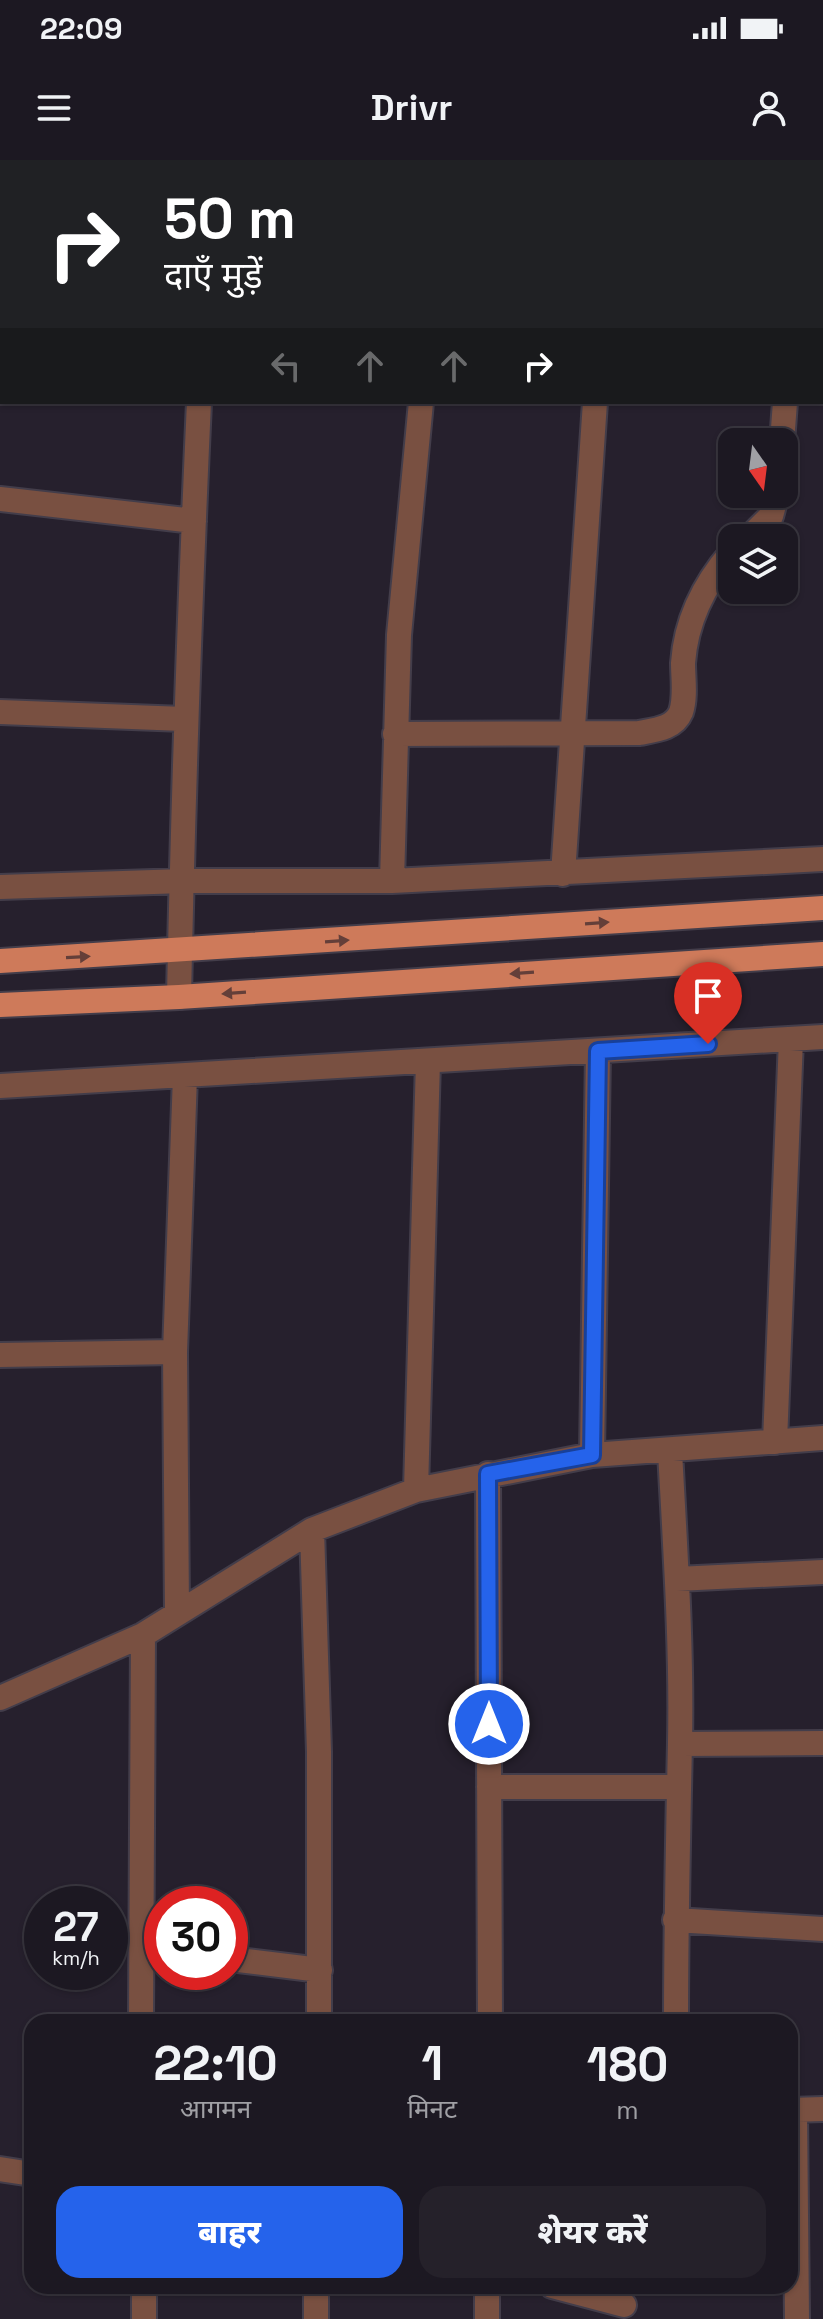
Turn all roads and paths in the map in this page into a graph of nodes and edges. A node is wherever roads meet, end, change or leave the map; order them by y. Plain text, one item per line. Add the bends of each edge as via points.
1 (199, 404) edge
2 (421, 404) edge
3 (595, 404) edge
4 (785, 404) edge
5 (783, 428) edge
6 (0, 499) edge
7 (194, 521) junction
8 (718, 570) edge
9 (0, 712) edge
10 (184, 719) junction
11 (573, 733) junction
12 (395, 734) junction
13 (823, 859) edge
14 (563, 874) junction
15 (184, 881) junction
16 (392, 881) junction
17 (0, 887) edge
18 (823, 908) edge
19 (180, 952) junction
20 (823, 954) edge
21 (0, 961) edge
22 (179, 997) junction
23 (0, 1005) edge
24 (823, 1037) edge
25 (791, 1039) junction
26 (598, 1051) junction
27 (428, 1061) junction
28 (185, 1076) junction
29 (0, 1086) edge
30 (175, 1352) junction
31 (0, 1355) edge
32 (823, 1438) edge
33 (775, 1442) junction
34 (670, 1451) junction
35 (592, 1455) junction
36 (488, 1474) junction
37 (416, 1490) junction
38 (312, 1530) junction
39 (823, 1572) edge
40 (677, 1579) junction
41 (177, 1612) junction
42 (143, 1635) junction
43 (0, 1698) edge
44 (823, 1743) edge
45 (680, 1744) junction
46 (489, 1787) junction
47 (677, 1787) junction
48 (149, 1886) edge
49 (675, 1920) junction
50 (823, 1929) edge
51 (248, 1961) edge
52 (320, 1970) junction
53 (145, 1990) edge
54 (142, 2014) edge
55 (319, 2014) edge
56 (490, 2014) edge
57 (676, 2014) edge
58 (823, 2109) edge
59 (798, 2110) edge
60 (0, 2169) edge
61 (24, 2173) edge
62 (144, 2294) edge
63 (316, 2294) edge
64 (487, 2294) edge
65 (586, 2294) edge
66 (795, 2294) edge
67 (625, 2303) edge
68 (144, 2319) edge
69 (316, 2319) edge
70 (487, 2319) edge
71 (797, 2319) edge

1 - 7 street
2 - 12 street via 403,565
3 - 11 street
4 - 5 street
6 - 7 street
7 - 10 street
8 - 11 street via 691,619 680,713 671,725 639,733
9 - 10 street
10 - 15 street
11 - 12 street
11 - 14 street
12 - 16 street
13 - 14 street
14 - 16 street
15 - 16 street
15 - 17 street
15 - 19 street
19 -> 18 main road
21 -> 19 main road
19 - 22 street
20 -> 22 main road
22 - 23 main road
24 - 25 street
25 - 26 street
25 - 33 street
26 - 27 street
26 - 35 street
27 - 28 street
27 - 37 street
28 - 29 street
28 - 30 street
30 - 31 street
30 - 41 street
32 - 33 street
33 - 34 street
34 - 35 street
34 - 40 street
35 - 36 street
36 - 37 street
36 - 46 street
37 - 38 street
38 - 41 street
38 - 52 street
39 - 40 street
40 - 45 street
41 - 42 street
42 - 43 street
42 - 48 street
44 - 45 street
45 - 47 street
46 - 47 street
46 - 56 street
47 - 49 street
49 - 50 street
49 - 57 street
51 - 52 street
52 - 55 street
53 - 54 street
58 - 59 street
60 - 61 street
62 - 68 street
63 - 69 street
64 - 70 street
65 - 67 street
66 - 71 street

